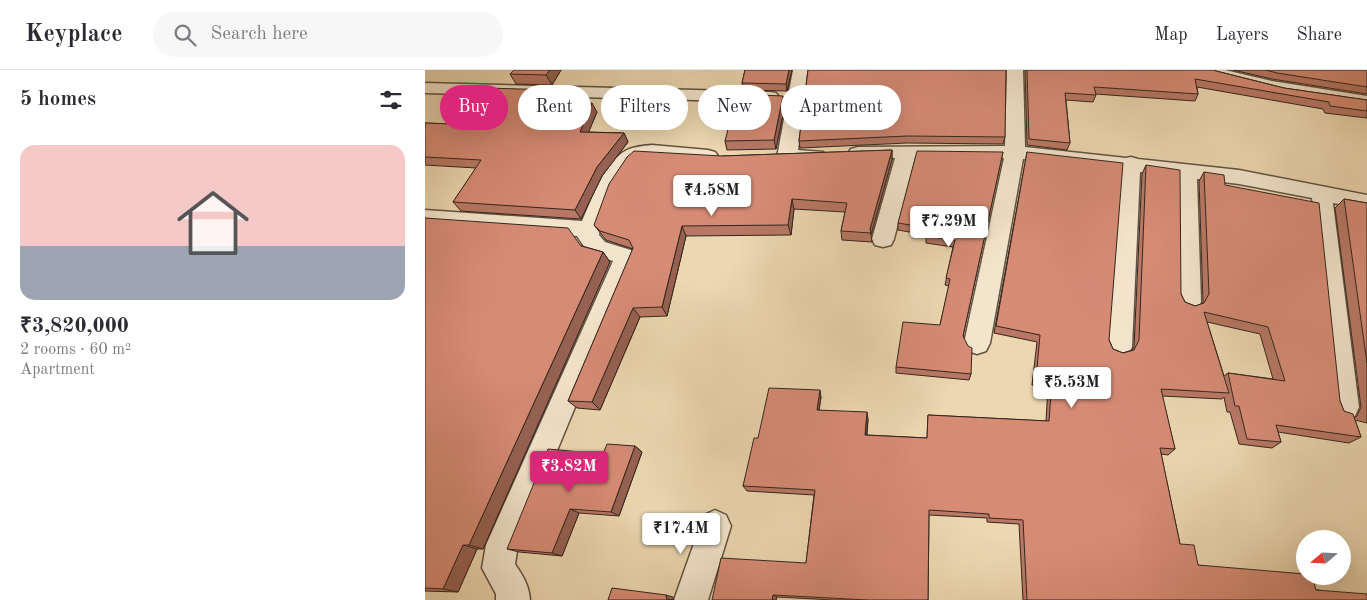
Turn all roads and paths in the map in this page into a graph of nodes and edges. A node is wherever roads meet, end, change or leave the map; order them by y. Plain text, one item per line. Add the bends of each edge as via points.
1 (801, 70) edge
2 (1015, 70) edge
3 (1212, 70) edge
4 (798, 85) edge
5 (425, 88) edge
6 (781, 97) edge
7 (1367, 101) edge
8 (786, 130) edge
9 (907, 151) junction
10 (1015, 152) junction
11 (725, 158) edge
12 (1131, 163) junction
13 (1187, 170) junction
14 (1321, 193) junction
15 (1367, 202) edge
16 (425, 218) edge
17 (589, 229) junction
18 (883, 239) dead end
19 (1189, 302) edge
20 (977, 343) dead end
21 (1119, 347) dead end
22 (1345, 407) edge
23 (715, 526) dead end
24 (513, 600) edge
25 (691, 600) edge

1 - 4 street
2 - 10 street
3 - 7 street via 1272,86
5 - 6 street via 512,83
8 - 9 street via 778,157
9 - 10 street
9 - 18 street
10 - 12 street
10 - 20 street
11 - 17 street via 661,152 633,154 614,178
12 - 13 street
12 - 21 street
13 - 14 street
13 - 19 street
14 - 15 street
14 - 22 street
16 - 17 street
17 - 24 street via 588,236 597,248 626,257 502,545 498,568 513,590
23 - 25 street

